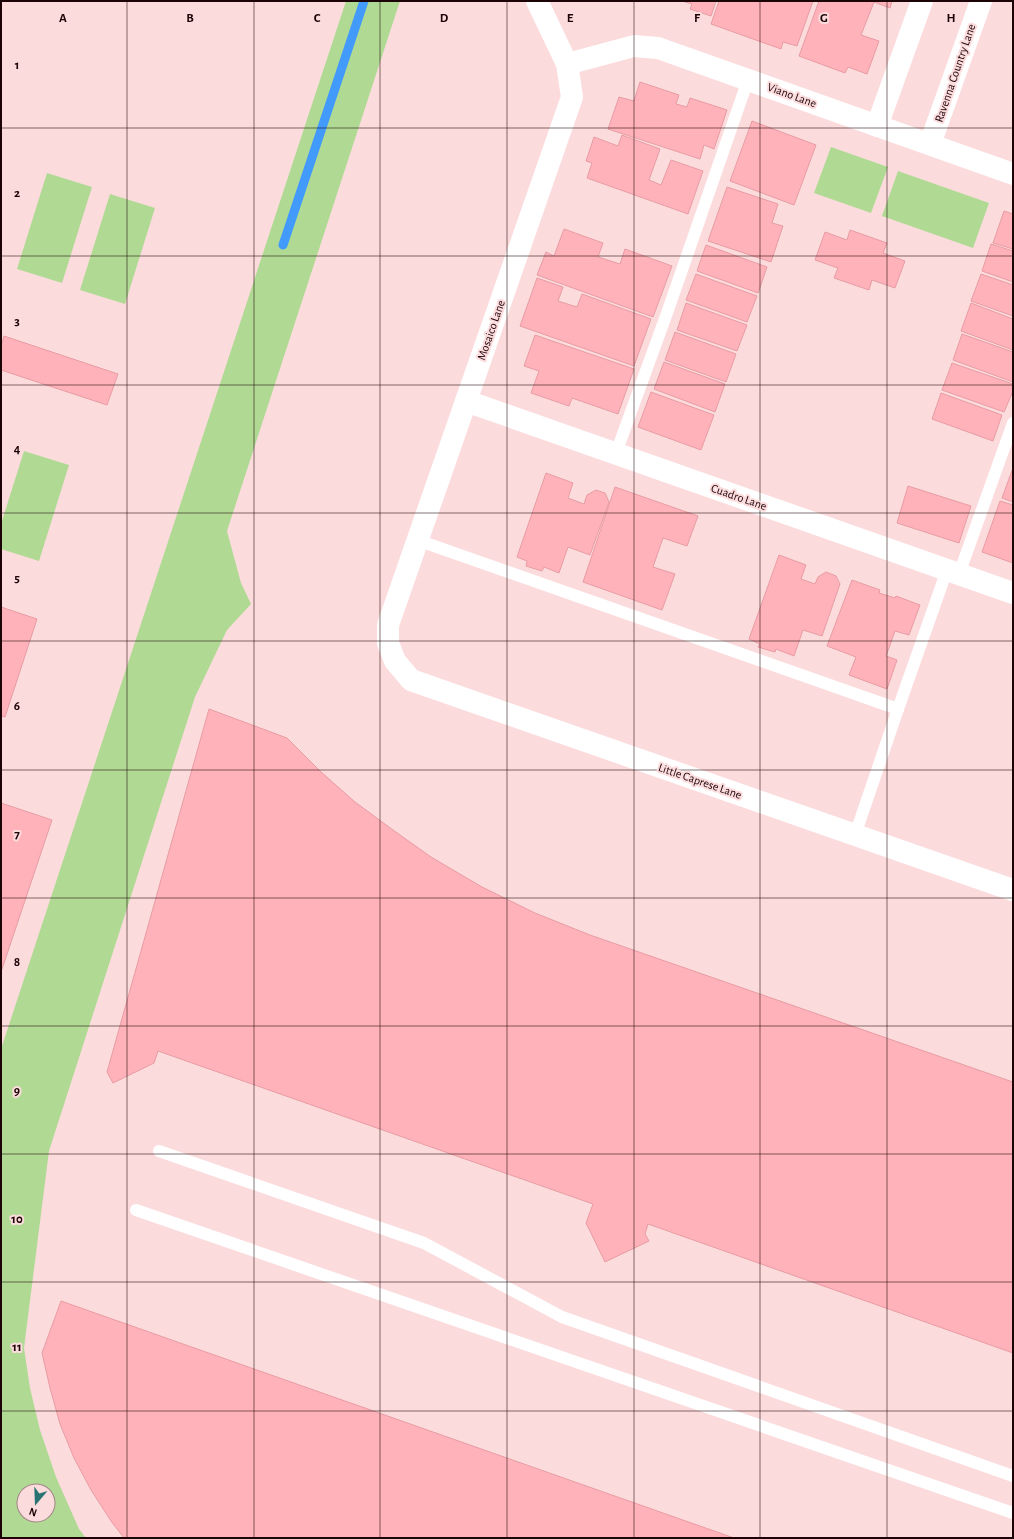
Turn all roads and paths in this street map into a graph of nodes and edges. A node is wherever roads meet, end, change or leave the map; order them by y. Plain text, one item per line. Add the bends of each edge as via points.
1 (537, 1) edge
2 (922, 1) edge
3 (981, 1) edge
4 (567, 64) junction
5 (748, 80) junction
6 (877, 126) junction
7 (930, 144) junction
8 (1013, 174) edge
9 (466, 401) junction
10 (1013, 423) edge
11 (616, 453) junction
12 (417, 540) junction
13 (953, 572) junction
14 (1013, 593) edge
15 (395, 661) joint
16 (898, 709) junction
17 (855, 835) junction
18 (1013, 890) edge
19 (159, 1151) dead end
20 (136, 1210) dead end
21 (1013, 1476) edge
22 (1013, 1513) edge

1 - 4 street, Mosaico Lane
2 - 6 street
3 - 7 street, Ravenna Country Lane
4 - 5 street, Viano Lane via 634,46 658,48
4 - 9 street, Mosaico Lane via 572,97
5 - 6 street, Viano Lane
5 - 11 lane
6 - 7 street, Viano Lane
7 - 8 street, Viano Lane
9 - 11 street, Cuadro Lane
9 - 12 street, Mosaico Lane
10 - 13 lane
11 - 13 street, Cuadro Lane
12 - 15 street, Mosaico Lane via 388,625 388,643
12 - 16 lane
13 - 14 street, Cuadro Lane
13 - 16 lane
15 - 17 street, Little Caprese Lane via 411,680
16 - 17 lane
17 - 18 street, Little Caprese Lane
19 - 21 lane via 424,1243 562,1317
20 - 22 lane

